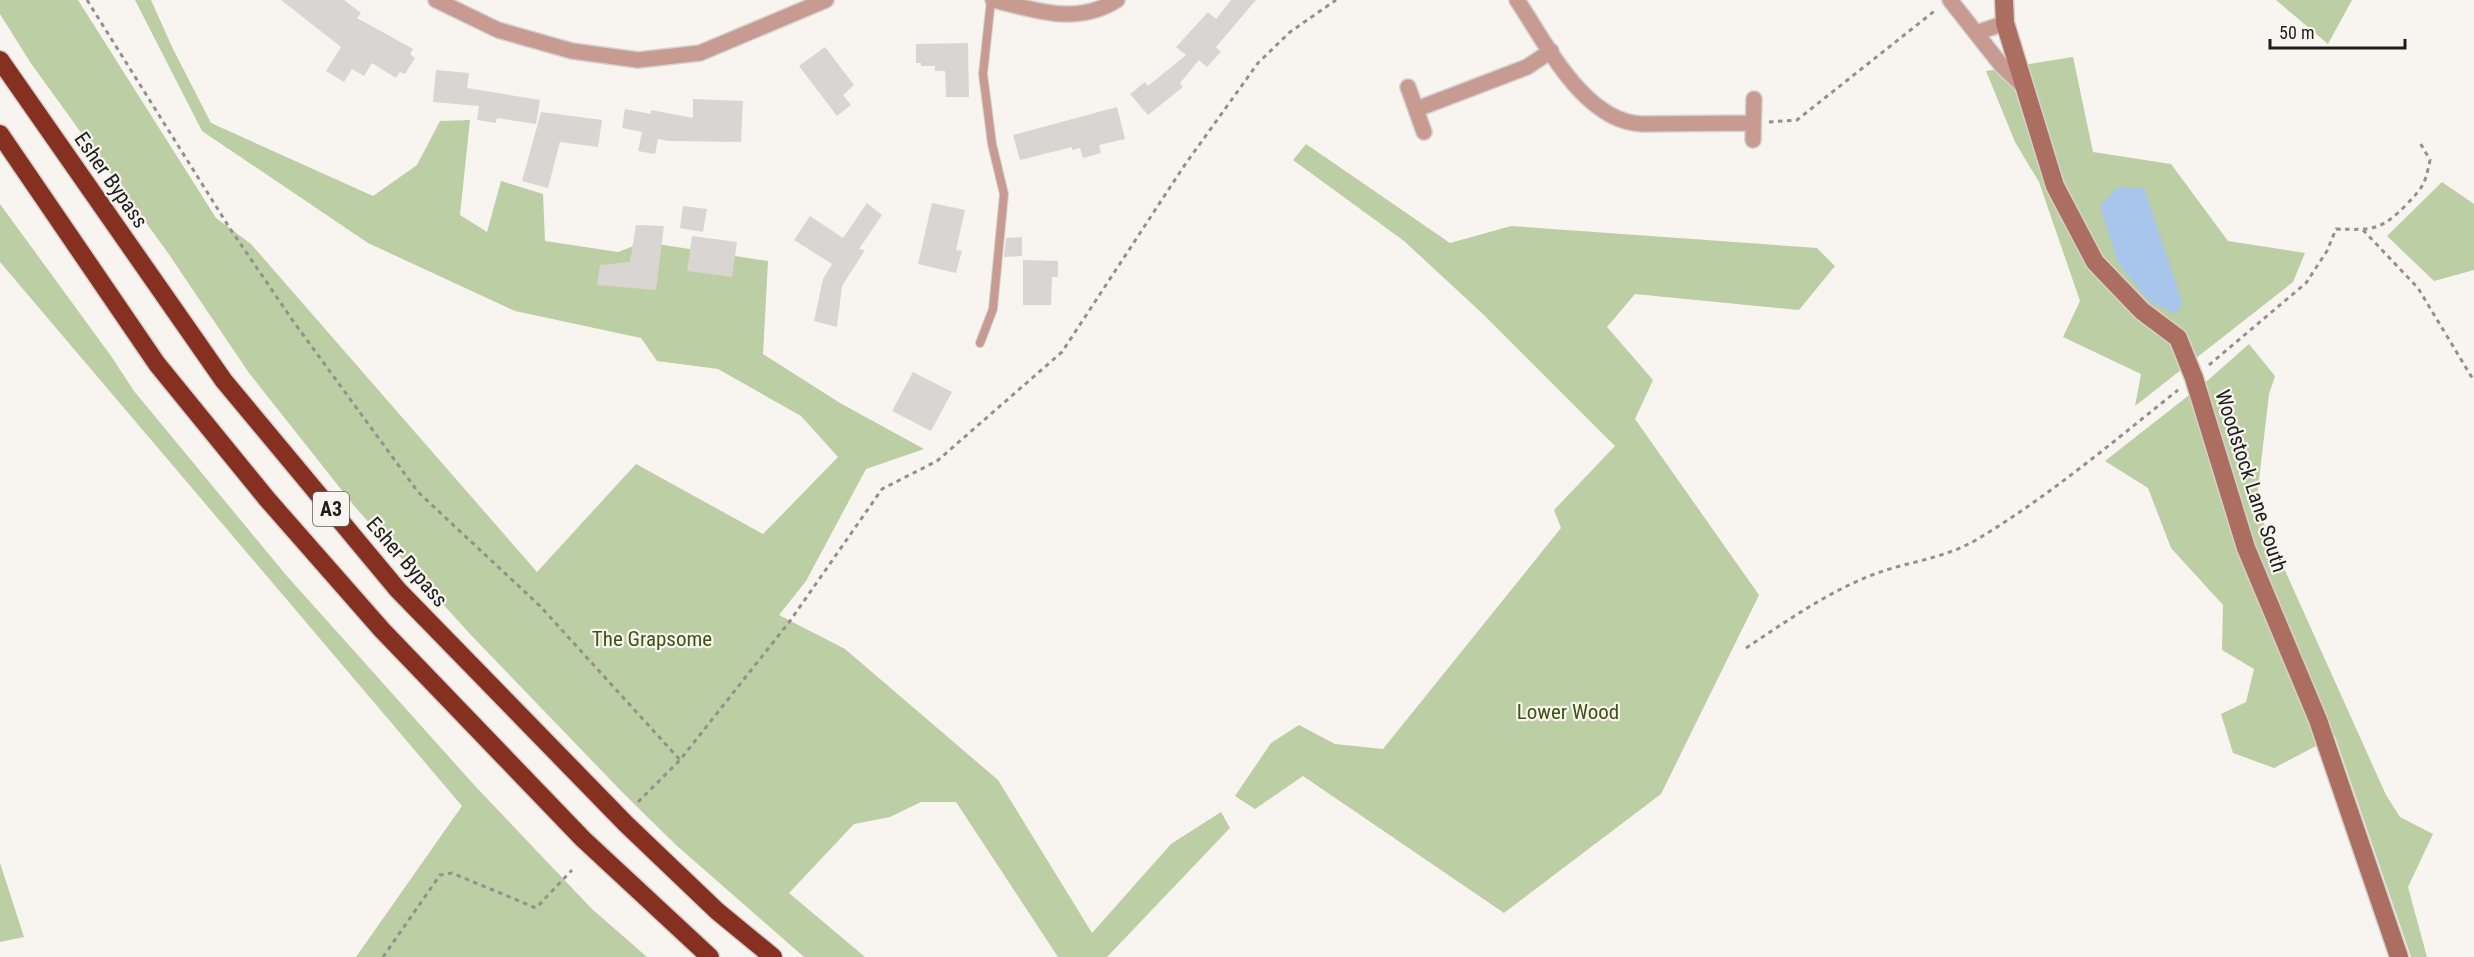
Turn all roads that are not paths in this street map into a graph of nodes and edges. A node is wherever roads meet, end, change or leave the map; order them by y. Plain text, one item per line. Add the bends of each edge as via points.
1 (436, 0) edge
2 (826, 0) edge
3 (992, 0) edge
4 (1117, 0) edge
5 (1517, 0) edge
6 (2004, 0) edge
7 (1944, 4) edge
8 (2005, 23) junction
9 (1976, 33) junction
10 (1551, 51) junction
11 (0, 60) edge
12 (2023, 86) junction
13 (1408, 87) dead end
14 (1754, 99) dead end
15 (1417, 109) junction
16 (1754, 123) junction
17 (1424, 132) dead end
18 (0, 134) edge
19 (1754, 140) dead end
20 (980, 343) dead end
21 (710, 957) edge
22 (773, 957) edge
23 (2399, 957) edge

1 - 2 street via 498,30 572,51 639,60 700,53
3 - 4 street via 1070,16 1105,8
3 - 20 lane via 983,74 992,144 1004,194 993,309
5 - 10 street
6 - 8 street, Woodstock Lane South
7 - 9 street
8 - 9 street
8 - 12 street, Woodstock Lane South
9 - 12 street
10 - 15 street via 1527,67
10 - 16 street via 1589,100 1627,124
11 - 22 highway, Esher Bypass / A3 via 224,381 399,590 626,824 717,911
12 - 23 street, Woodstock Lane South via 2055,186 2095,262 2142,311 2178,338 2246,548 2318,720
13 - 15 street
14 - 16 street
15 - 17 street
16 - 19 street
18 - 21 highway, A3 via 157,364 267,499 382,630 583,838

